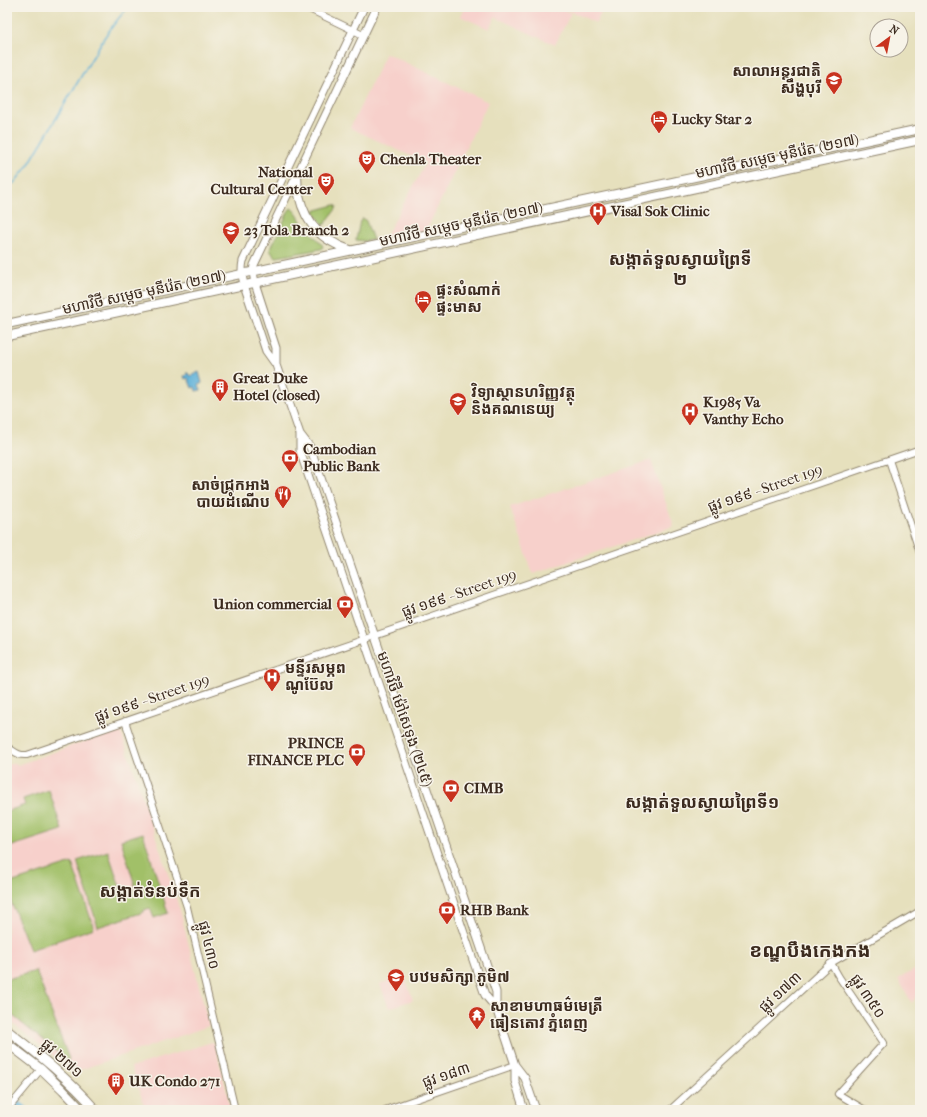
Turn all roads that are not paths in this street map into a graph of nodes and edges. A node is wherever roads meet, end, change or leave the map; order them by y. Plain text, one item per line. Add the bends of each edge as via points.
1 (305, 7) edge
2 (364, 7) edge
3 (377, 7) edge
4 (353, 30) junction
5 (363, 35) junction
6 (920, 129) edge
7 (920, 140) edge
8 (297, 174) junction
9 (351, 250) junction
10 (253, 272) junction
11 (242, 274) junction
12 (255, 283) junction
13 (244, 285) junction
14 (7, 324) edge
15 (7, 336) edge
16 (276, 365) junction
17 (300, 434) junction
18 (920, 449) edge
19 (889, 460) junction
20 (920, 554) edge
21 (375, 636) junction
22 (364, 639) junction
23 (124, 721) junction
24 (7, 747) edge
25 (920, 911) edge
26 (831, 963) junction
27 (496, 1008) junction
28 (7, 1030) edge
29 (7, 1043) edge
30 (515, 1065) junction
31 (41, 1069) junction
32 (7, 1110) edge
33 (82, 1110) edge
34 (96, 1110) edge
35 (235, 1110) edge
36 (385, 1110) edge
37 (524, 1110) edge
38 (536, 1110) edge
39 (670, 1110) edge
40 (865, 1110) edge

1 - 4 street
2 - 4 main road, មហាវិថី ម៉ៅសេទុង (២៤៥)
3 - 5 main road, មហាវិថី ម៉ៅសេទុង (២៤៥)
4 - 5 street
4 - 11 main road, មហាវិថី ម៉ៅសេទុង (២៤៥) via 244,261
5 - 8 main road, មហាវិថី ម៉ៅសេទុង (២៤៥)
6 - 9 main road, មហាវិថី សម្តេច មុនីរ៉េត (២១៧)
7 - 12 main road, មហាវិថី សម្តេច មុនីរ៉េត (២១៧)
8 - 9 main road via 297,187 304,213 321,234 335,244
8 - 10 main road, មហាវិថី ម៉ៅសេទុង (២៤៥)
9 - 10 main road, មហាវិថី សម្តេច មុនីរ៉េត (២១៧)
10 - 11 main road, មហាវិថី សម្តេច មុនីរ៉េត (២១៧)
10 - 12 main road, មហាវិថី ម៉ៅសេទុង (២៤៥)
11 - 13 main road, មហាវិថី ម៉ៅសេទុង (២៤៥)
11 - 14 main road, មហាវិថី សម្តេច មុនីរ៉េត (២១៧)
12 - 13 main road, មហាវិថី សម្តេច មុនីរ៉េត (២១៧)
12 - 16 main road, មហាវិថី ម៉ៅសេទុង (២៤៥) via 276,348
13 - 15 main road, មហាវិថី សម្តេច មុនីរ៉េត (២១៧)
13 - 16 main road, មហាវិថី ម៉ៅសេទុង (២៤៥) via 266,351
16 - 17 main road, មហាវិថី ម៉ៅសេទុង (២៤៥)
17 - 21 main road, មហាវិថី ម៉ៅសេទុង (២៤៥) via 310,447
17 - 22 main road, មហាវិថី ម៉ៅសេទុង (២៤៥) via 300,451
18 - 19 street, ផ្លូវ ១៩៩ - Street 199
19 - 20 street
19 - 21 street, ផ្លូវ ១៩៩ - Street 199
21 - 22 street, ផ្លូវ ១៩៩ - Street 199
21 - 27 main road, មហាវិថី ម៉ៅសេទុង (២៤៥) via 496,992
22 - 23 street, ផ្លូវ ១៩៩ - Street 199
22 - 27 main road, មហាវិថី ម៉ៅសេទុង (២៤៥) via 485,995
23 - 24 street, ផ្លូវ ១៩៩ - Street 199 via 27,755 22,756
23 - 35 street, ផ្លូវ ៤៣០ via 187,907
25 - 26 street, ផ្លូវ ១៧៣
26 - 39 street, ផ្លូវ ១៧៣
26 - 40 street, ផ្លូវ ៣៥០ via 884,1043 838,1094
27 - 30 main road, មហាវិថី ម៉ៅសេទុង (២៤៥)
28 - 34 main road, ផ្លូវ ២៧១ via 47,1061
29 - 31 main road, ផ្លូវ ២៧១
30 - 36 street, ផ្លូវ ១៨៣
30 - 37 main road, មហាវិថី ម៉ៅសេទុង (២៤៥) via 514,1081
30 - 38 main road, មហាវិថី ម៉ៅសេទុង (២៤៥) via 525,1078
31 - 32 street
31 - 33 main road, ផ្លូវ ២៧១

